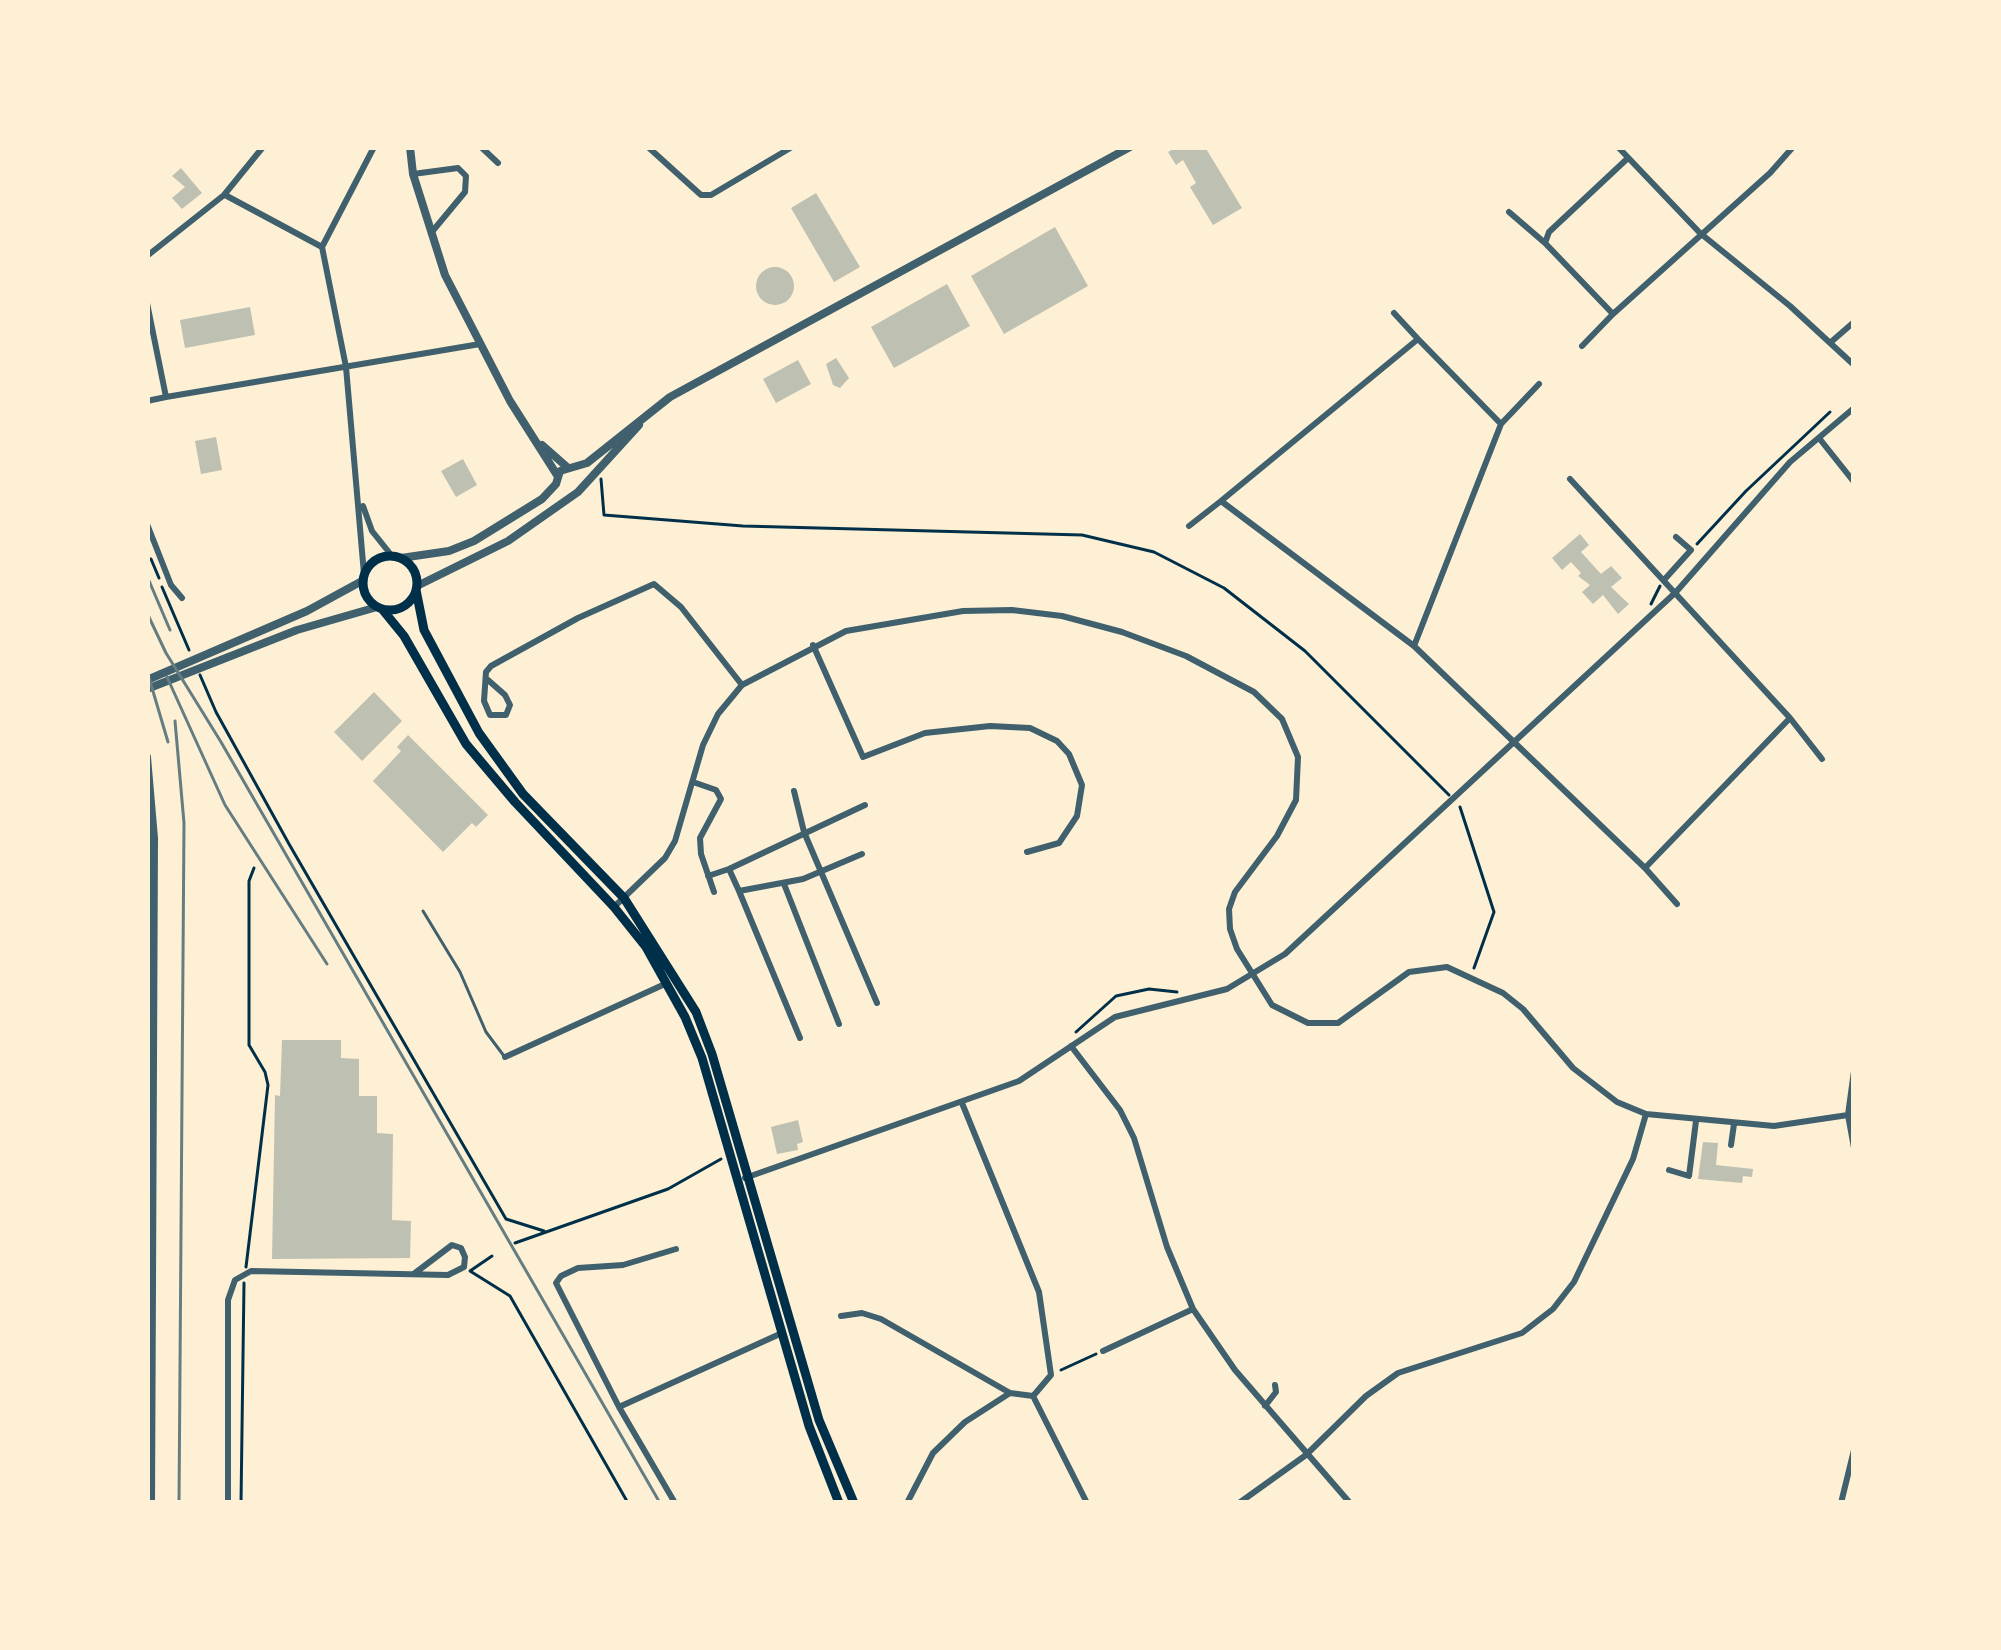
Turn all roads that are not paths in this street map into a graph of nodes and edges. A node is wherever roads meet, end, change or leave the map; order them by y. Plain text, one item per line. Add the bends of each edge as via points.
1 (263, 147) edge
2 (374, 147) edge
3 (410, 147) edge
4 (481, 147) edge
5 (648, 147) edge
6 (792, 147) edge
7 (1130, 147) edge
8 (1618, 147) edge
9 (1793, 147) edge
10 (1628, 158) junction
11 (498, 163) dead end
12 (412, 174) junction
13 (224, 195) junction
14 (1509, 212) dead end
15 (1700, 233) junction
16 (430, 235) junction
17 (1545, 243) junction
18 (322, 248) junction
19 (147, 256) edge
20 (147, 303) edge
21 (1394, 313) dead end
22 (1613, 314) junction
23 (1854, 322) edge
24 (1418, 339) junction
25 (1831, 342) junction
26 (481, 344) junction
27 (1582, 346) dead end
28 (1854, 365) edge
29 (346, 367) junction
30 (1539, 384) dead end
31 (166, 397) junction
32 (147, 401) edge
33 (1854, 408) edge
34 (644, 419) junction
35 (1501, 424) junction
36 (534, 438) junction
37 (1819, 438) junction
38 (570, 468) junction
39 (557, 479) junction
40 (1570, 479) dead end
41 (1854, 482) edge
42 (584, 483) junction
43 (569, 495) junction
44 (359, 497) junction
45 (1221, 501) junction
46 (147, 524) edge
47 (1189, 526) dead end
48 (1676, 537) dead end
49 (396, 558) junction
50 (363, 578) junction
51 (1664, 580) junction
52 (417, 588) junction
53 (1676, 592) junction
54 (182, 598) dead end
55 (380, 608) junction
56 (813, 645) junction
57 (1414, 646) junction
58 (214, 657) junction
59 (147, 680) edge
60 (488, 680) junction
61 (742, 685) junction
62 (147, 689) edge
63 (1790, 718) junction
64 (1516, 742) junction
65 (147, 758) edge
66 (1822, 759) dead end
67 (148, 780) edge
68 (693, 782) junction
69 (794, 791) dead end
70 (865, 805) dead end
71 (804, 832) junction
72 (1027, 853) dead end
73 (862, 854) dead end
74 (1646, 868) junction
75 (729, 869) junction
76 (822, 871) junction
77 (708, 876) junction
78 (784, 884) junction
79 (739, 891) junction
80 (714, 892) dead end
81 (624, 898) junction
82 (1677, 904) dead end
83 (614, 907) junction
84 (423, 911) dead end
85 (150, 970) edge
86 (1253, 976) junction
87 (672, 980) junction
88 (877, 1003) dead end
89 (839, 1024) dead end
90 (800, 1038) dead end
91 (1070, 1046) junction
92 (505, 1058) joint
93 (1854, 1071) edge
94 (962, 1103) junction
95 (1646, 1114) junction
96 (1848, 1115) junction
97 (1696, 1121) junction
98 (1734, 1124) junction
99 (1731, 1144) dead end
100 (1854, 1148) edge
101 (1669, 1170) dead end
102 (748, 1177) junction
103 (736, 1181) junction
104 (676, 1249) dead end
105 (416, 1273) junction
106 (1192, 1309) junction
107 (841, 1316) dead end
108 (786, 1332) junction
109 (1103, 1351) road end
110 (213, 1353) dead end
111 (228, 1353) junction
112 (1275, 1385) dead end
113 (1010, 1393) junction
114 (1033, 1396) junction
115 (1265, 1406) junction
116 (619, 1407) junction
117 (149, 1432) edge
118 (1854, 1450) edge
119 (1306, 1455) junction
120 (151, 1503) edge
121 (228, 1503) edge
122 (675, 1503) edge
123 (839, 1503) edge
124 (854, 1503) edge
125 (907, 1503) edge
126 (1088, 1503) edge
127 (1239, 1503) edge
128 (1350, 1503) edge
129 (1840, 1503) edge

1 - 13 street
2 - 18 street
3 - 12 street
4 - 11 street
5 - 6 street via 701,195
7 - 34 street via 686,388
8 - 10 street
9 - 15 street
10 - 15 street
10 - 17 street
12 - 16 street
12 - 16 street via 458,168 466,176 465,192
13 - 18 street
13 - 19 street
14 - 17 street
15 - 22 street
15 - 25 street
16 - 26 street
17 - 22 street
18 - 29 street
20 - 31 street
21 - 24 street
22 - 27 street
23 - 25 street
24 - 35 street
24 - 45 street
25 - 28 street
26 - 29 street
26 - 36 street
29 - 31 street
29 - 44 street
30 - 35 street
31 - 32 street
33 - 37 street
34 - 38 street
34 - 42 street
35 - 57 street
36 - 38 street
36 - 39 street
37 - 41 street
37 - 53 street
38 - 39 street
38 - 42 street
39 - 43 street
39 - 49 street via 501,528 449,551
40 - 51 street
42 - 43 street
43 - 52 street via 508,541
44 - 49 street via 371,531
44 - 50 street
45 - 47 street
45 - 57 street
46 - 54 street
48 - 51 street via 1691,550
49 - 50 main road via 382,557
49 - 52 main road via 413,569
50 - 55 main road
50 - 58 street
51 - 53 street
52 - 55 main road via 403,607
52 - 81 main road via 424,630 504,770
53 - 63 street
53 - 64 street
55 - 58 street
55 - 83 main road via 466,744
56 - 61 street
56 - 72 street via 863,757 925,733 990,726 1030,728 1057,741 1082,785 1077,816 1059,843
56 - 86 street via 846,631 948,613 1062,616 1186,656 1271,704 1300,776 1289,816 1229,909 1237,950
57 - 64 street
58 - 59 street
58 - 62 street
60 - 60 street via 487,709 506,715 505,694
60 - 61 street via 491,666 654,584
61 - 68 street via 718,714
63 - 66 street
63 - 74 street
64 - 74 street
64 - 86 street
65 - 67 street
67 - 85 street
68 - 77 street via 721,800 700,838
68 - 81 street via 665,858
69 - 71 street
70 - 71 street
71 - 75 street
71 - 76 street
73 - 76 street
74 - 82 street
75 - 77 street
75 - 79 street
76 - 78 street
76 - 88 street
77 - 80 street
78 - 79 street
78 - 89 street
79 - 90 street
81 - 83 street
81 - 87 main road
83 - 87 main road
84 - 92 lane
85 - 117 street
86 - 91 street via 1126,1012
86 - 95 street via 1272,1005 1321,1025 1354,1014 1409,972 1448,967 1471,975 1523,1009 1602,1093
87 - 92 street
87 - 102 main road via 696,1012
87 - 103 main road
91 - 94 street via 1018,1081
91 - 106 street via 1134,1138
93 - 96 street
94 - 102 street
94 - 114 street via 1039,1292 1051,1375
95 - 97 street
95 - 119 street via 1633,1159 1553,1310 1522,1333 1398,1373
96 - 98 street
96 - 100 street
97 - 98 street
97 - 101 street via 1689,1176
98 - 99 street
102 - 103 street
102 - 108 main road
103 - 108 main road
104 - 116 street via 578,1268 556,1283
105 - 105 street via 452,1245 465,1257 458,1272
105 - 111 street via 243,1274 230,1289
106 - 109 street
106 - 115 street
107 - 113 street via 881,1318
108 - 116 street
108 - 123 main road via 808,1426
108 - 124 main road
110 - 111 street
111 - 121 street
112 - 115 street
113 - 114 street
113 - 125 street via 933,1454
114 - 126 street
115 - 119 street
116 - 122 street
117 - 120 street
118 - 129 street
119 - 127 street
119 - 128 street

